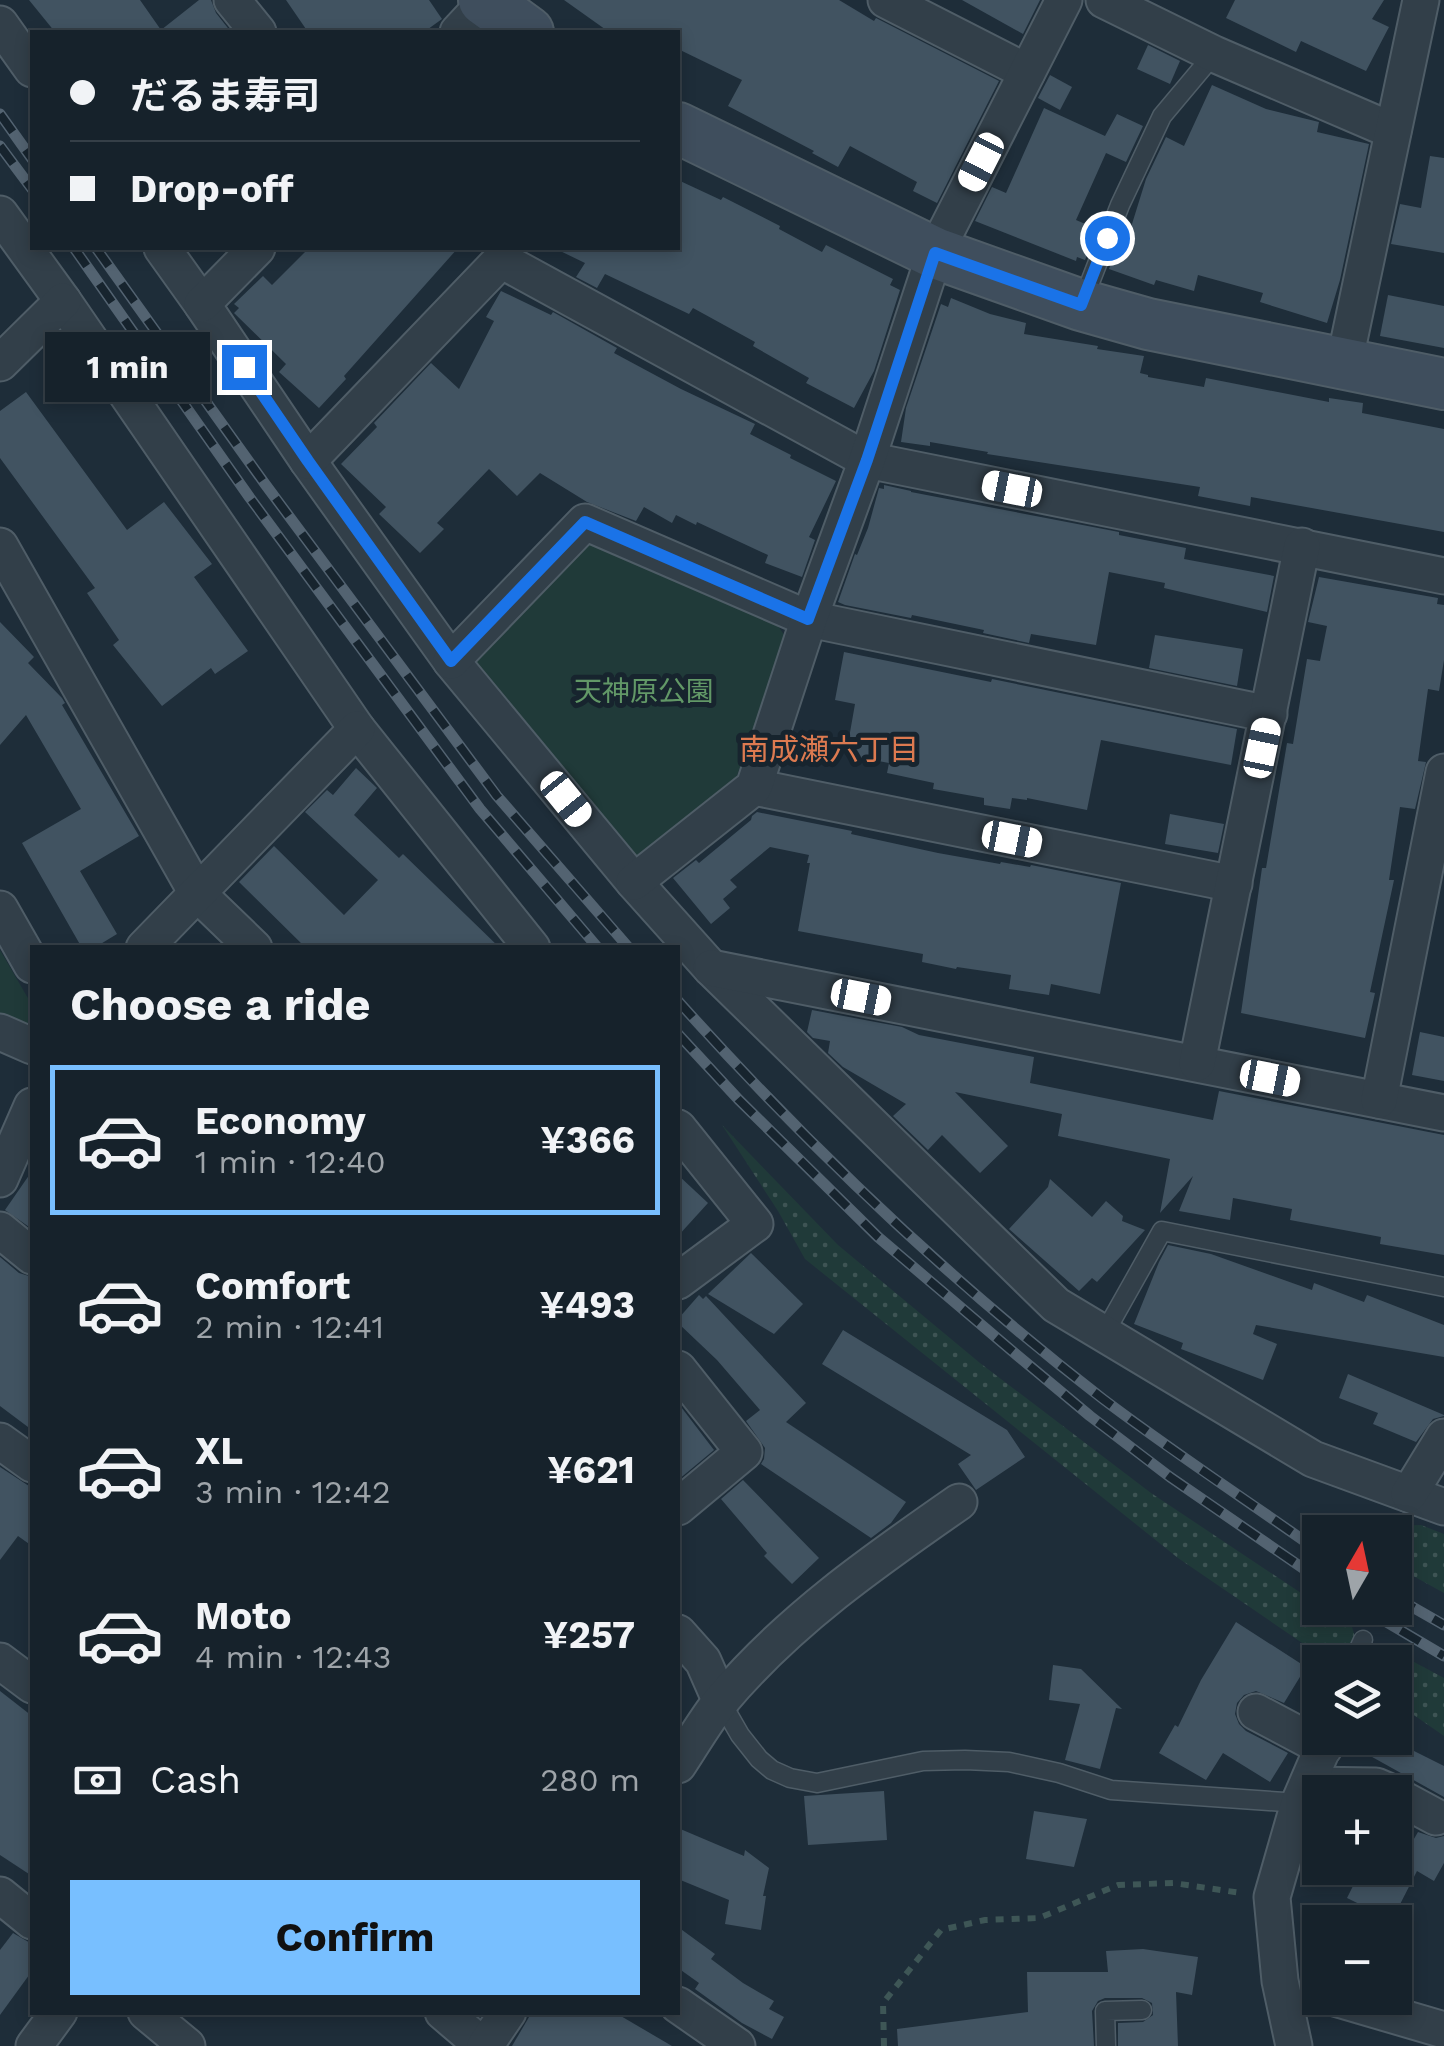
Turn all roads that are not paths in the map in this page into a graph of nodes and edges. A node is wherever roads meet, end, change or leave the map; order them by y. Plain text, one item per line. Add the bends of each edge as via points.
1 (232, 0) edge
2 (886, 0) edge
3 (1064, 0) edge
4 (1104, 0) edge
5 (1421, 0) edge
6 (476, 12) edge
7 (0, 24) edge
8 (256, 30) edge
9 (523, 30) edge
10 (1214, 54) junction
11 (30, 66) edge
12 (1027, 72) junction
13 (680, 129) edge
14 (1393, 131) junction
15 (0, 214) edge
16 (163, 250) edge
17 (255, 250) edge
18 (935, 253) junction
19 (64, 300) junction
20 (202, 304) junction
21 (1081, 305) junction
22 (0, 364) edge
23 (1344, 364) junction
24 (1444, 384) edge
25 (867, 460) junction
26 (308, 461) junction
27 (0, 546) edge
28 (1302, 546) junction
29 (1444, 576) edge
30 (808, 619) junction
31 (451, 661) junction
32 (1269, 714) junction
33 (357, 729) junction
34 (1444, 772) edge
35 (754, 787) junction
36 (634, 882) junction
37 (1234, 884) junction
38 (197, 893) junction
39 (0, 908) edge
40 (1429, 928) edge
41 (147, 945) edge
42 (251, 945) edge
43 (530, 945) edge
44 (30, 961) edge
45 (711, 968) junction
46 (0, 1032) edge
47 (30, 1045) edge
48 (1198, 1064) junction
49 (1379, 1100) junction
50 (30, 1111) edge
51 (1444, 1113) edge
52 (680, 1130) edge
53 (0, 1179) edge
54 (0, 1230) edge
55 (30, 1254) edge
56 (680, 1280) edge
57 (1444, 1286) edge
58 (1104, 1334) junction
59 (680, 1372) edge
60 (1444, 1437) edge
61 (0, 1441) edge
62 (30, 1463) edge
63 (1408, 1494) junction
64 (959, 1502) dead end
65 (680, 1505) edge
66 (1444, 1507) edge
67 (680, 1635) edge
68 (1363, 1640) dead end
69 (1361, 1645) edge
70 (0, 1661) edge
71 (30, 1684) edge
72 (720, 1702) junction
73 (1256, 1712) dead end
74 (1302, 1733) edge
75 (680, 1762) edge
76 (1302, 1794) edge
77 (1302, 1797) edge
78 (0, 1896) edge
79 (30, 1919) edge
80 (1280, 1981) junction
81 (1302, 1988) edge
82 (680, 2006) edge
83 (1142, 2010) dead end
84 (56, 2015) edge
85 (150, 2015) edge
86 (447, 2015) edge
87 (506, 2015) edge
88 (1393, 2015) edge
89 (1444, 2030) edge
90 (34, 2046) edge
91 (187, 2046) edge
92 (484, 2046) edge
93 (737, 2046) edge
94 (1106, 2046) edge
95 (1294, 2046) edge

1 - 8 street
2 - 12 street
3 - 12 street
4 - 10 street
5 - 14 street
6 - 9 street
7 - 11 street
10 - 14 street
10 - 21 lane via 1162,116
12 - 18 street
13 - 18 street
14 - 23 street
15 - 19 street
16 - 20 street
17 - 20 street
18 - 21 street
18 - 25 street
19 - 22 street
19 - 33 street
20 - 26 street
21 - 23 street
23 - 24 street
25 - 26 street via 501,260
25 - 28 street
25 - 30 street
26 - 31 street
27 - 38 street
28 - 29 street
28 - 32 street
30 - 31 street via 585,522
30 - 32 street
30 - 35 street
31 - 36 street
32 - 37 street
33 - 38 street
33 - 43 street
34 - 40 street
35 - 36 street
35 - 37 street
36 - 45 street
37 - 48 street
38 - 41 street
38 - 42 street
39 - 44 street
40 - 49 street
45 - 48 street
45 - 58 street via 1056,1305
46 - 47 street
48 - 49 street
49 - 51 street
50 - 53 street
52 - 56 street via 755,1224
54 - 55 street
57 - 58 lane via 1162,1231
58 - 63 street via 1313,1459
59 - 65 street via 744,1452
60 - 63 street
61 - 62 street
63 - 66 street
64 - 72 street via 794,1626
67 - 72 street via 703,1661
68 - 69 lane
70 - 71 street
72 - 75 street
72 - 76 lane via 772,1770 817,1784 923,1762 979,1760 1111,1790
73 - 74 street
77 - 80 street via 1272,1897
78 - 79 street
80 - 81 street
80 - 95 street
82 - 93 street
83 - 94 lane via 1105,2012
84 - 90 street
85 - 91 street
86 - 92 street
87 - 92 street
88 - 89 street

